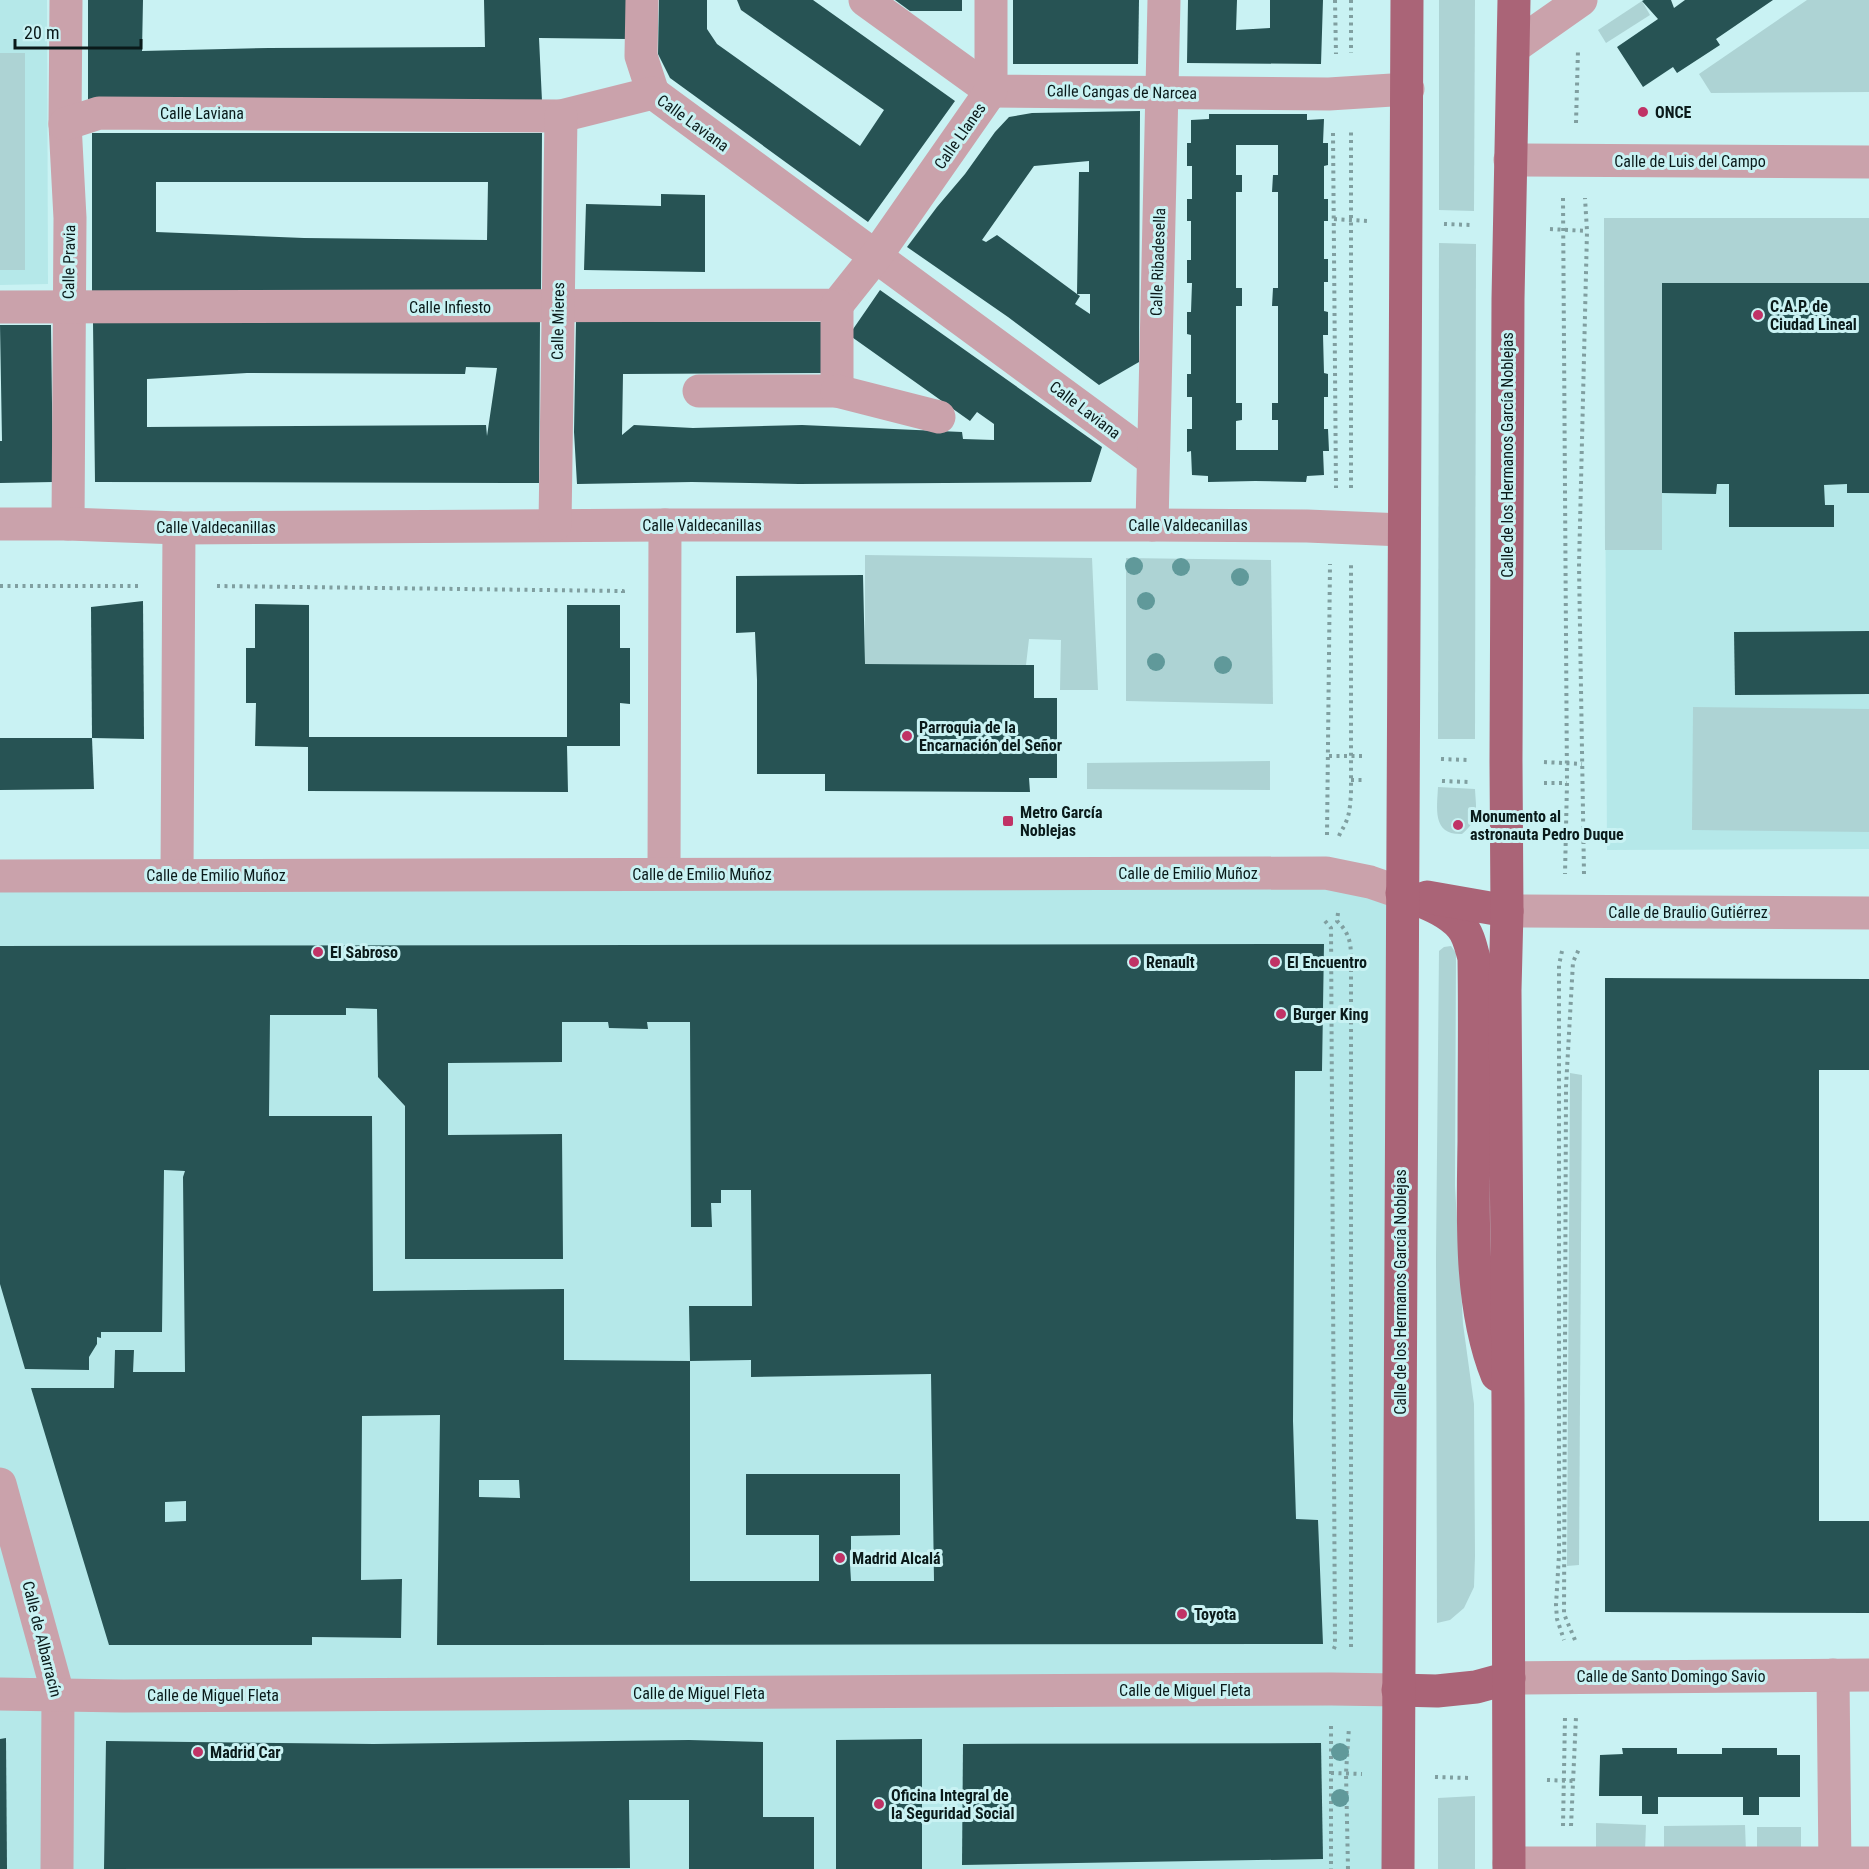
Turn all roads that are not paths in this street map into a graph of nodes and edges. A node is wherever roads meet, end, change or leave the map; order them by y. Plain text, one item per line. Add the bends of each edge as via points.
1 (66, 0) edge
2 (642, 0) edge
3 (865, 0) edge
4 (991, 0) edge
5 (1164, 0) edge
6 (1407, 0) edge
7 (1514, 0) edge
8 (1581, 0) edge
9 (1514, 46) junction
10 (1408, 89) junction
11 (991, 91) junction
12 (653, 93) junction
13 (1163, 93) junction
14 (561, 116) junction
15 (65, 124) junction
16 (1510, 160) junction
17 (1869, 162) edge
18 (876, 255) junction
19 (837, 305) junction
20 (0, 307) edge
21 (68, 307) junction
22 (558, 307) junction
23 (837, 390) junction
24 (699, 392) dead end
25 (939, 417) dead end
26 (1153, 460) junction
27 (0, 524) edge
28 (68, 524) junction
29 (555, 525) junction
30 (666, 525) junction
31 (1152, 525) junction
32 (179, 528) junction
33 (1403, 530) junction
34 (664, 874) junction
35 (177, 875) junction
36 (0, 876) edge
37 (1401, 893) junction
38 (1507, 911) junction
39 (1869, 913) edge
40 (1508, 1404) junction
41 (0, 1484) edge
42 (1833, 1675) junction
43 (1869, 1675) edge
44 (1509, 1678) junction
45 (1398, 1690) junction
46 (0, 1694) edge
47 (58, 1694) junction
48 (1869, 1863) edge
49 (1509, 1866) edge
50 (1835, 1866) edge
51 (57, 1869) edge
52 (1398, 1869) edge

1 - 15 street, Calle Pravia
2 - 12 street via 641,56
3 - 11 street
4 - 11 street, Calle Llanes
5 - 13 street, Calle Ribadesella
6 - 10 main road, Calle de los Hermanos García Noblejas
7 - 9 main road, Calle de los Hermanos García Noblejas
8 - 9 street
9 - 16 main road, Calle de los Hermanos García Noblejas
10 - 13 street, Calle Cangas de Narcea via 1329,94
10 - 33 main road, Calle de los Hermanos García Noblejas
11 - 13 street, Calle Cangas de Narcea
11 - 18 street, Calle Llanes
12 - 14 street, Calle Laviana
12 - 18 street, Calle Laviana
13 - 26 street, Calle Ribadesella
14 - 15 street, Calle Laviana via 99,113
14 - 22 street, Calle Mieres
15 - 21 street, Calle Pravia via 70,218
16 - 17 street, Calle de Luis del Campo
16 - 38 main road, Calle de los Hermanos García Noblejas
18 - 19 street
18 - 26 street, Calle Laviana
19 - 22 street, Calle Infiesto
19 - 23 street
20 - 21 street, Calle Infiesto
21 - 22 street, Calle Infiesto
21 - 28 street, Calle Pravia
22 - 29 street, Calle Mieres
23 - 24 street
23 - 25 street
26 - 31 street, Calle Ribadesella
27 - 28 street, Calle Valdecanillas
28 - 32 street, Calle Valdecanillas
29 - 30 street, Calle Valdecanillas
29 - 32 street, Calle Valdecanillas
30 - 31 street, Calle Valdecanillas
30 - 34 street
31 - 33 street, Calle Valdecanillas
32 - 35 street
33 - 37 main road, Calle de los Hermanos García Noblejas
34 - 35 street, Calle de Emilio Muñoz
34 - 37 street, Calle de Emilio Muñoz via 1326,873
35 - 36 street, Calle de Emilio Muñoz
37 - 38 main road
37 - 40 main road, Calle de los Hermanos García Noblejas via 1441,910 1462,927 1474,958 1476,1281 1493,1368
37 - 45 main road, Calle de los Hermanos García Noblejas
38 - 39 street, Calle de Braulio Gutiérrez
38 - 40 main road, Calle de los Hermanos García Noblejas
40 - 44 main road, Calle de los Hermanos García Noblejas
41 - 47 street, Calle de Albarracín
42 - 43 street, Calle de Santo Domingo Savio
42 - 44 street, Calle de Santo Domingo Savio
42 - 50 street
44 - 45 main road via 1476,1687
44 - 49 main road, Calle de los Hermanos García Noblejas
45 - 47 street, Calle de Miguel Fleta
45 - 52 main road, Calle de los Hermanos García Noblejas
46 - 47 street, Calle de Miguel Fleta
47 - 51 street, Calle de Albarracín
48 - 50 street
49 - 50 street

